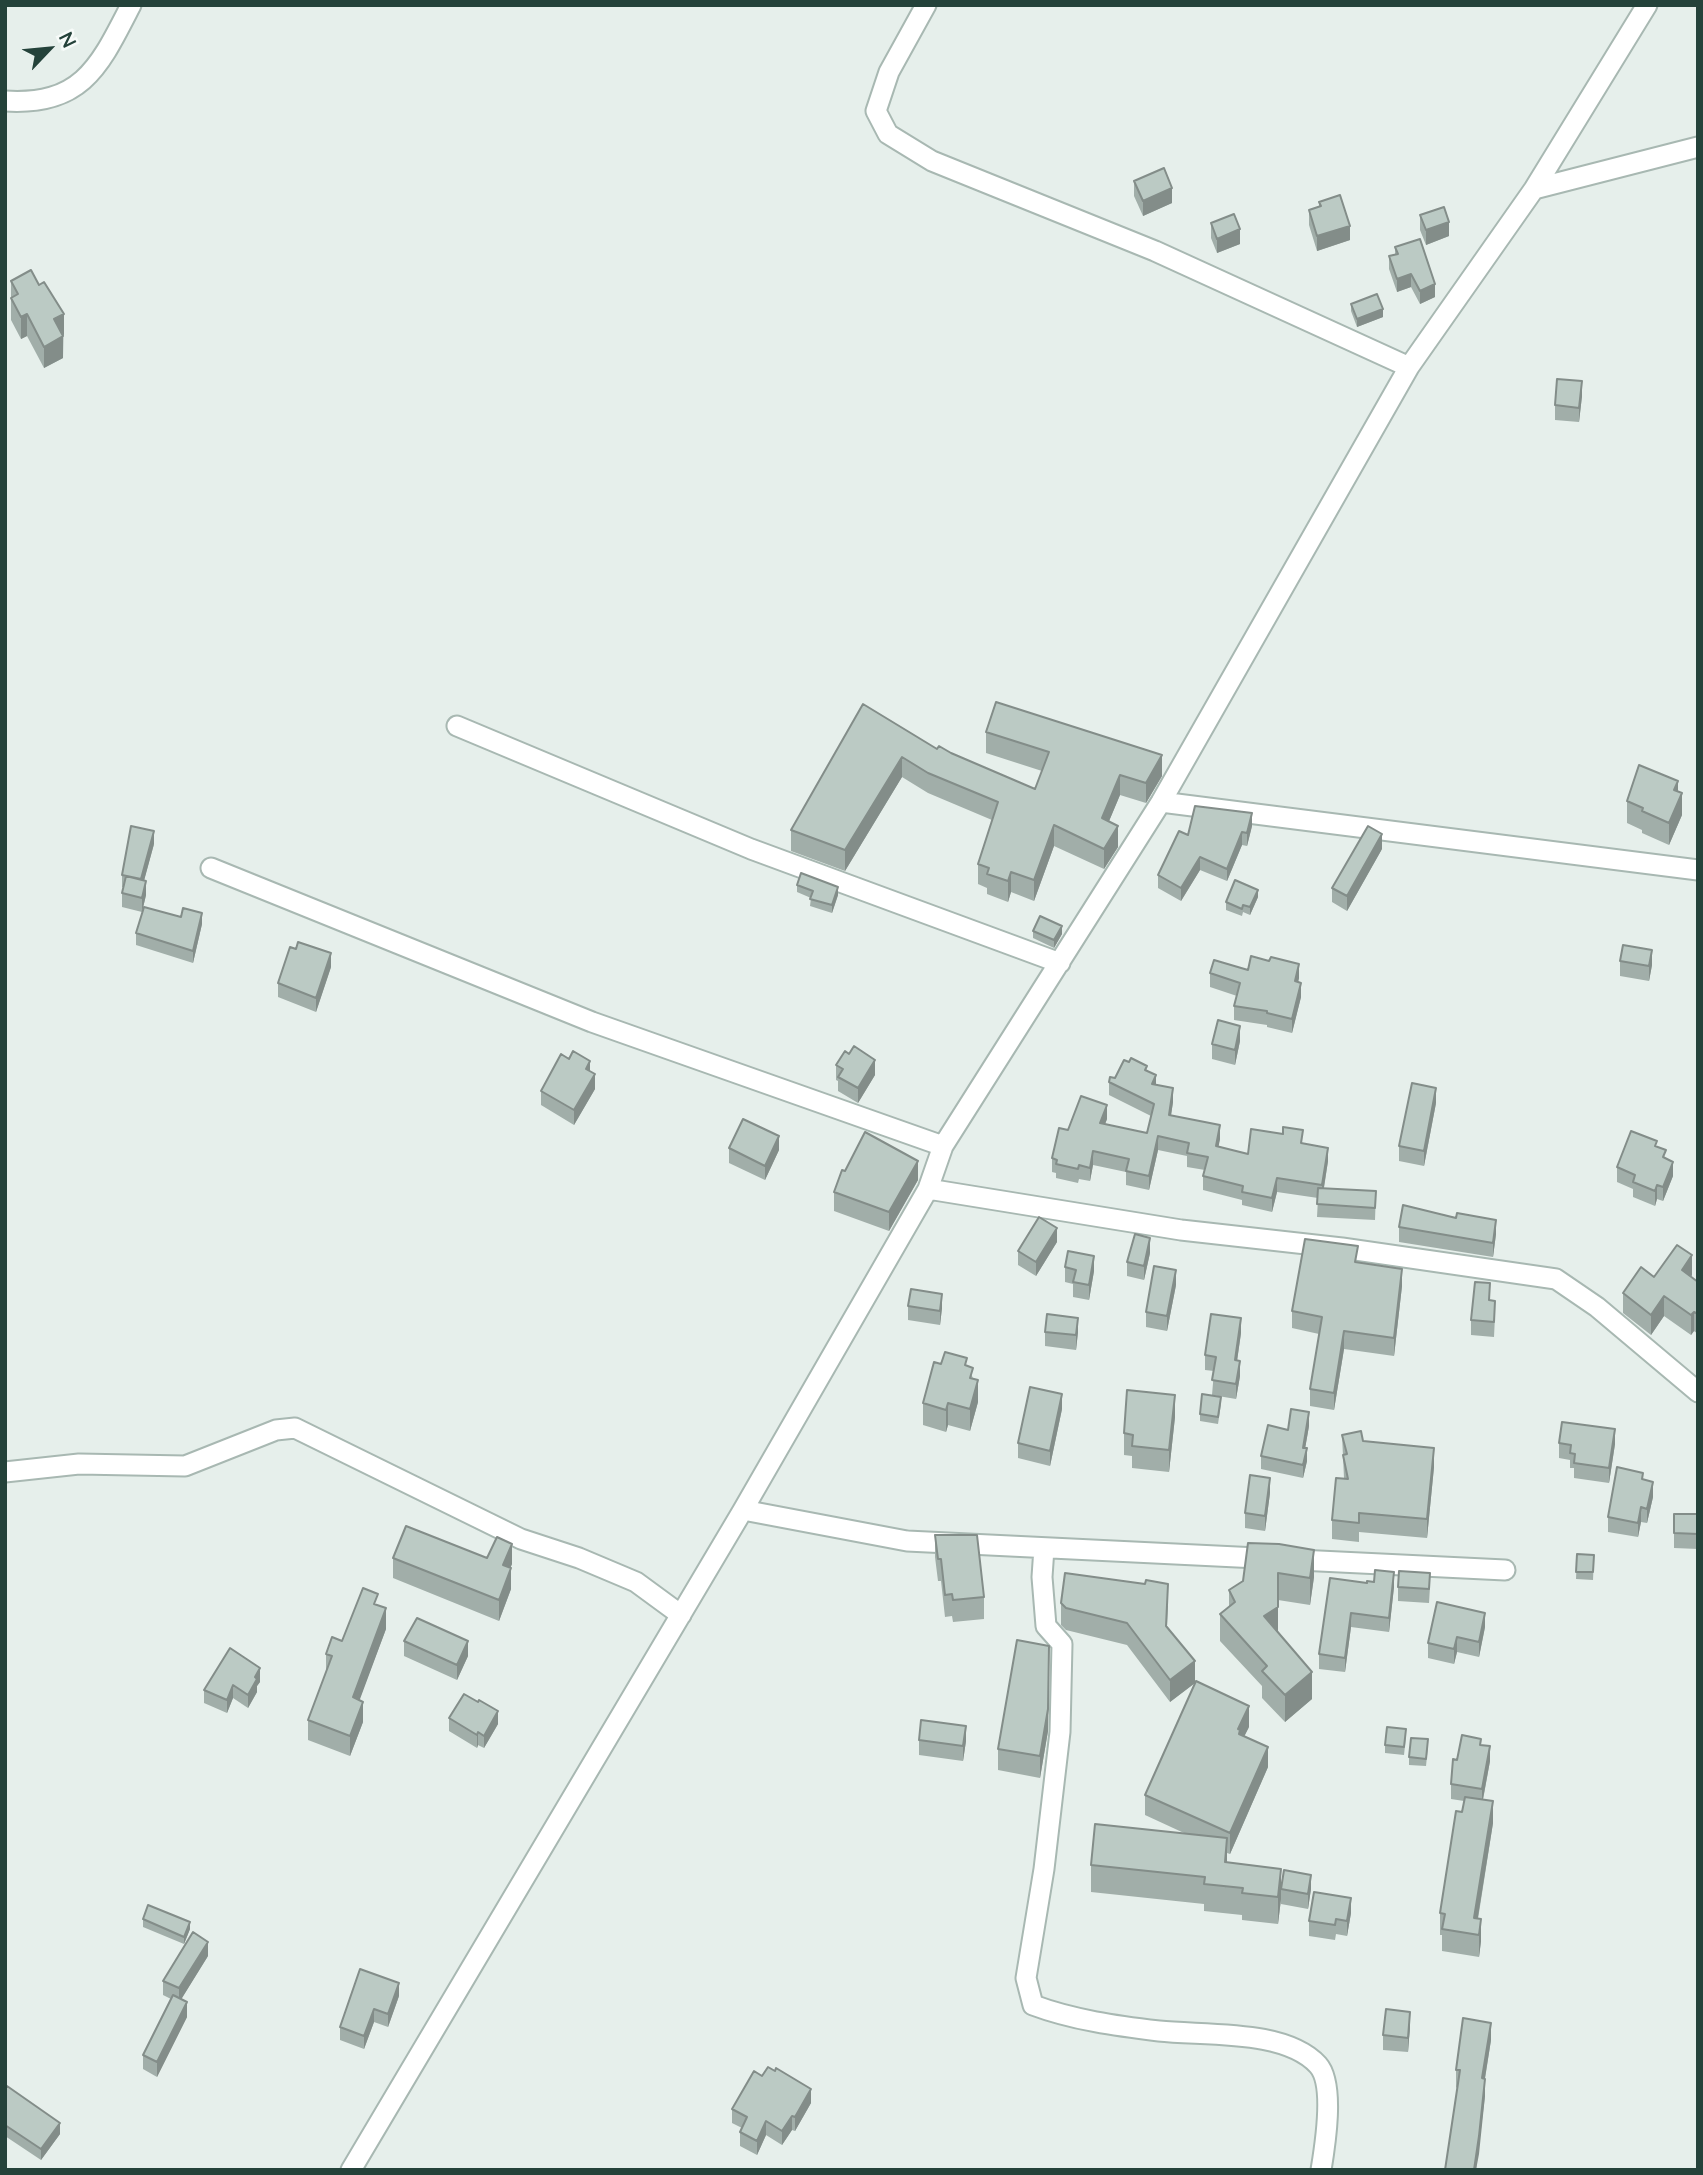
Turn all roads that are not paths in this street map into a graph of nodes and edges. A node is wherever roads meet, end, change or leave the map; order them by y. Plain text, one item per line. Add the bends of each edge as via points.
1 (131, 5) edge
2 (926, 5) edge
3 (1647, 5) edge
4 (5, 102) edge
5 (1698, 147) edge
6 (1534, 189) junction
7 (1409, 367) junction
8 (457, 726) dead end
9 (1161, 802) junction
10 (211, 868) dead end
11 (1698, 870) edge
12 (1060, 963) junction
13 (943, 1146) junction
14 (928, 1189) junction
15 (1698, 1392) edge
16 (5, 1472) edge
17 (743, 1510) junction
18 (1044, 1548) junction
19 (1505, 1570) dead end
20 (681, 1615) junction
21 (351, 2170) edge
22 (1321, 2170) edge

1 - 4 street via 103,59 80,84 23,103
2 - 7 street via 889,72 876,111 888,134 932,161 1156,251
3 - 6 street
5 - 6 street
6 - 7 street
7 - 9 street
8 - 12 street via 751,849
9 - 11 street
9 - 12 street
10 - 13 street via 592,1022
12 - 13 street
13 - 14 street
14 - 15 street via 1181,1230 1556,1279 1597,1307
14 - 17 street
16 - 20 street via 79,1464 185,1466 276,1430 295,1428 522,1539 636,1582
17 - 18 street via 907,1541
17 - 20 street
18 - 19 street
18 - 22 street via 1046,1626 1062,1644 1060,1732 1026,1978 1033,2005 1061,2015 1158,2031 1250,2038 1295,2047 1320,2067 1329,2099
20 - 21 street

